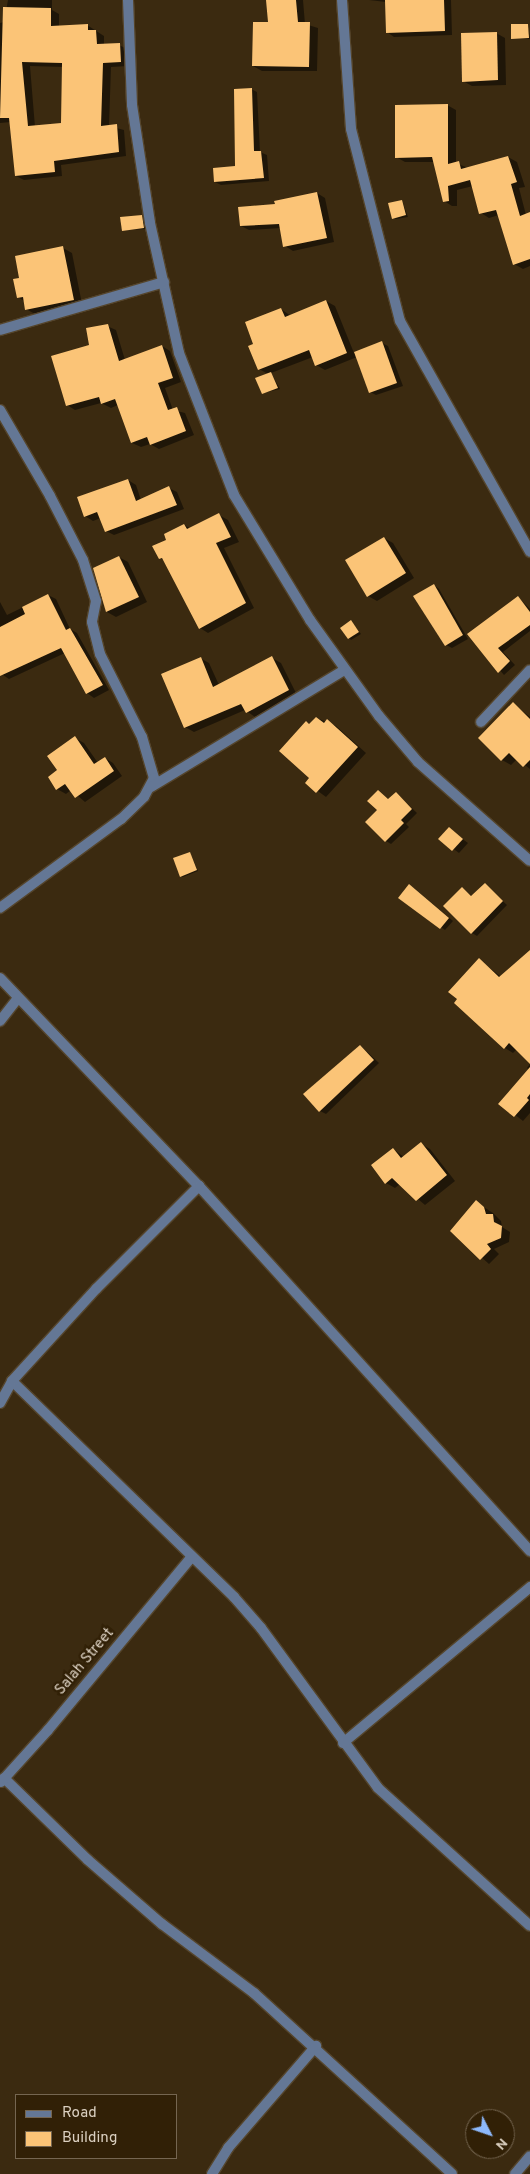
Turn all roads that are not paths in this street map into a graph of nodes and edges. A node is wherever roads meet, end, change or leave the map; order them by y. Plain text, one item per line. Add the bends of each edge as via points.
1 (128, 0) edge
2 (342, 0) edge
3 (164, 282) junction
4 (0, 330) edge
5 (0, 410) edge
6 (530, 552) edge
7 (344, 670) junction
8 (530, 670) edge
9 (481, 722) dead end
10 (151, 787) junction
11 (530, 861) edge
12 (0, 908) edge
13 (0, 978) edge
14 (18, 998) junction
15 (0, 1021) edge
16 (199, 1186) junction
17 (12, 1381) junction
18 (0, 1404) edge
19 (530, 1551) edge
20 (192, 1558) junction
21 (530, 1587) edge
22 (343, 1743) junction
23 (2, 1781) edge
24 (530, 1926) edge
25 (316, 2046) junction
26 (530, 2156) edge
27 (212, 2174) edge
28 (452, 2174) edge
29 (515, 2174) edge

1 - 3 street via 132,106 150,223
2 - 6 street via 351,129 400,321
3 - 4 street
3 - 7 street via 179,353 234,495
5 - 10 street via 83,560 96,601 92,622 100,654 142,737 153,768
7 - 10 street
7 - 11 street via 418,762
8 - 9 street
10 - 12 street via 121,819
13 - 14 street
14 - 15 street
14 - 16 street
16 - 17 street via 96,1289
16 - 19 street
17 - 18 street
17 - 20 street
20 - 22 street via 234,1597 261,1628
20 - 23 street, Salah Street
21 - 22 street
22 - 24 street via 378,1788
23 - 25 street via 162,1924 254,1992
25 - 27 street via 228,2148
25 - 28 street
26 - 29 street

